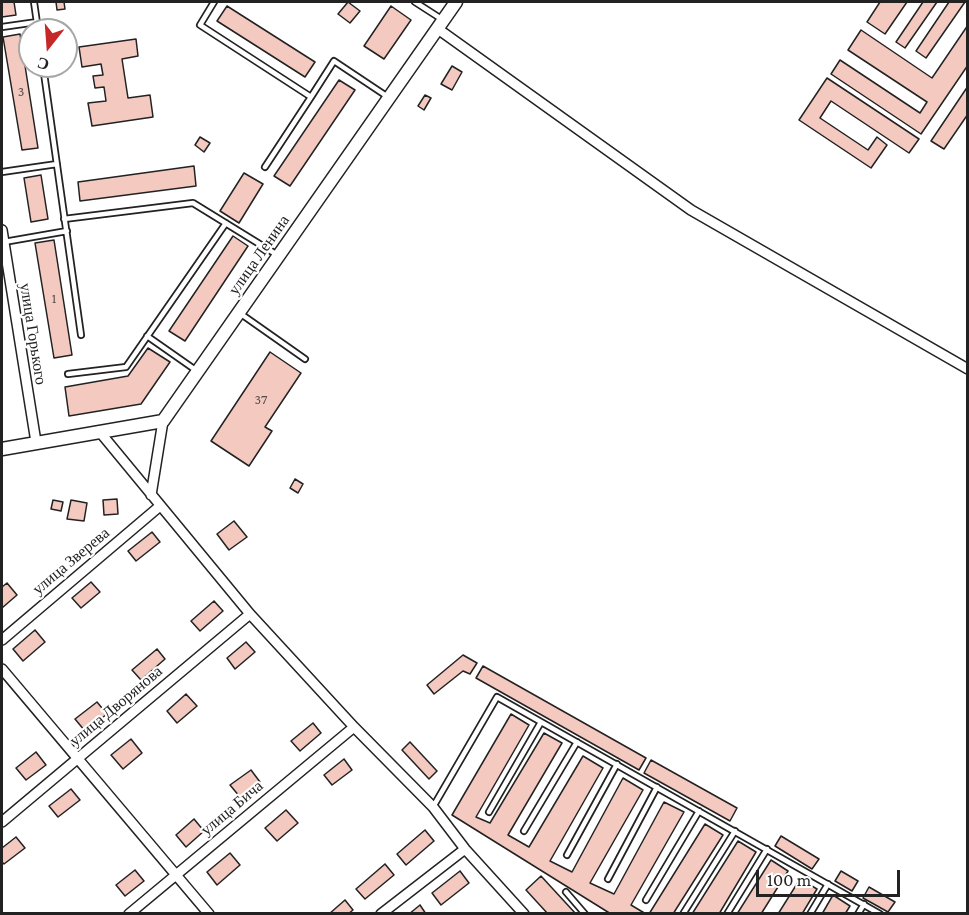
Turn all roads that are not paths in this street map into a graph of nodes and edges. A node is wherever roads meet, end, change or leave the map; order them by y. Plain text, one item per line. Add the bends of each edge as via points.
1 (34, 2) edge
2 (214, 2) edge
3 (415, 2) edge
4 (456, 2) edge
5 (36, 18) edge
6 (18, 25) edge
7 (441, 25) junction
8 (2, 27) edge
9 (45, 78) edge
10 (311, 98) junction
11 (389, 98) junction
12 (57, 164) junction
13 (265, 167) dead end
14 (2, 172) edge
15 (64, 219) junction
16 (226, 223) junction
17 (67, 231) junction
18 (2, 235) edge
19 (279, 256) junction
20 (239, 313) junction
21 (81, 335) dead end
22 (147, 336) junction
23 (305, 359) dead end
24 (967, 366) edge
25 (198, 371) junction
26 (69, 374) dead end
27 (163, 421) junction
28 (99, 431) junction
29 (36, 442) junction
30 (2, 449) edge
31 (151, 495) junction
32 (160, 506) junction
33 (250, 614) junction
34 (2, 640) edge
35 (2, 669) edge
36 (541, 722) junction
37 (354, 727) junction
38 (577, 742) junction
39 (76, 759) junction
40 (617, 764) junction
41 (657, 787) junction
42 (433, 807) junction
43 (699, 811) junction
44 (489, 812) dead end
45 (2, 822) edge
46 (524, 831) dead end
47 (735, 831) junction
48 (465, 849) junction
49 (767, 849) junction
50 (567, 855) dead end
51 (175, 874) junction
52 (608, 879) dead end
53 (828, 884) junction
54 (566, 892) dead end
55 (646, 900) dead end
56 (864, 904) junction
57 (129, 914) edge
58 (209, 914) edge
59 (381, 914) edge
60 (524, 914) edge
61 (585, 914) edge
62 (683, 914) edge
63 (727, 914) edge
64 (810, 914) edge
65 (858, 914) edge
66 (880, 914) edge

1 - 5 lane
2 - 10 lane via 200,26
3 - 7 lane
4 - 7 street, улица Ленина
6 - 8 lane
7 - 11 street, улица Ленина
7 - 24 street via 691,210
9 - 12 lane
10 - 11 lane via 334,61
10 - 13 lane
11 - 19 street, улица Ленина
12 - 14 lane
12 - 15 lane
15 - 16 lane via 193,203
15 - 17 lane
16 - 19 lane
16 - 22 lane
17 - 18 lane
17 - 21 lane
18 - 29 street, улица Горького
19 - 20 street, улица Ленина
20 - 23 lane
20 - 25 street, улица Ленина
22 - 25 lane
22 - 26 lane via 126,367
25 - 27 street, улица Ленина
27 - 28 street
27 - 31 street
28 - 29 street
28 - 31 street
29 - 30 street
31 - 32 street
32 - 33 street
32 - 34 street, улица Зверева
33 - 37 street
33 - 39 street, улица Дворянова
35 - 39 street
36 - 38 lane
36 - 42 lane via 497,697
36 - 44 lane
37 - 42 street
37 - 51 street, улица Бича
38 - 40 lane
38 - 46 lane
39 - 45 street, улица Дворянова
39 - 51 street
40 - 41 lane
40 - 50 lane
41 - 43 lane
41 - 52 lane
42 - 48 street
43 - 47 lane
43 - 55 lane
47 - 49 lane
47 - 62 lane
48 - 59 street
48 - 60 street
49 - 53 lane
49 - 63 lane
51 - 57 street, улица Бича
51 - 58 street
53 - 56 lane
53 - 64 lane
54 - 61 lane
56 - 65 lane
56 - 66 lane

